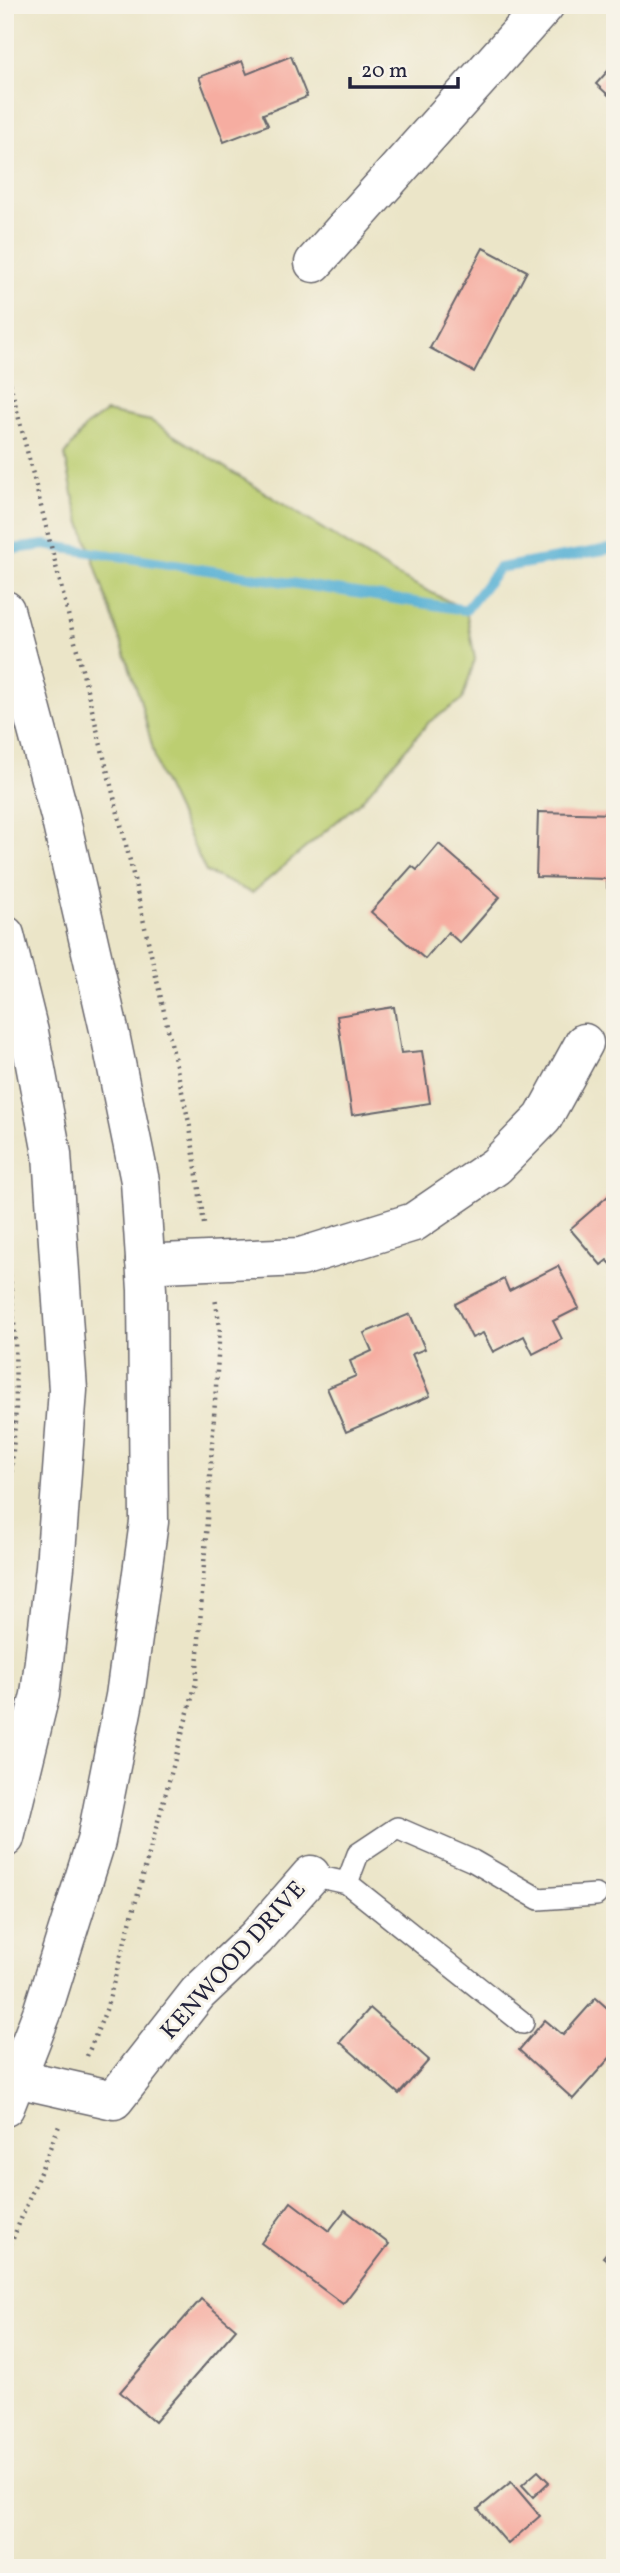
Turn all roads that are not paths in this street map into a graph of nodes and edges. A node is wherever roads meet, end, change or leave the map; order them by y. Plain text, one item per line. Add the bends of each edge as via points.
1 (545, 5) edge
2 (314, 263) dead end
3 (5, 610) edge
4 (5, 935) edge
5 (584, 1042) dead end
6 (145, 1261) junction
7 (5, 1838) edge
8 (329, 1879) junction
9 (596, 1895) dead end
10 (523, 2023) dead end
11 (11, 2092) edge

1 - 2 main road
3 - 6 main road via 60,816 110,1034 141,1181
4 - 7 main road via 52,1154 68,1390 40,1695
5 - 6 main road via 543,1118 496,1166 414,1222 300,1257
6 - 11 main road via 149,1522 125,1696 96,1842 42,2013
8 - 9 lane via 397,1828 473,1861 539,1899
8 - 10 lane
8 - 11 main road, KENWOOD DRIVE via 198,1993 114,2100

